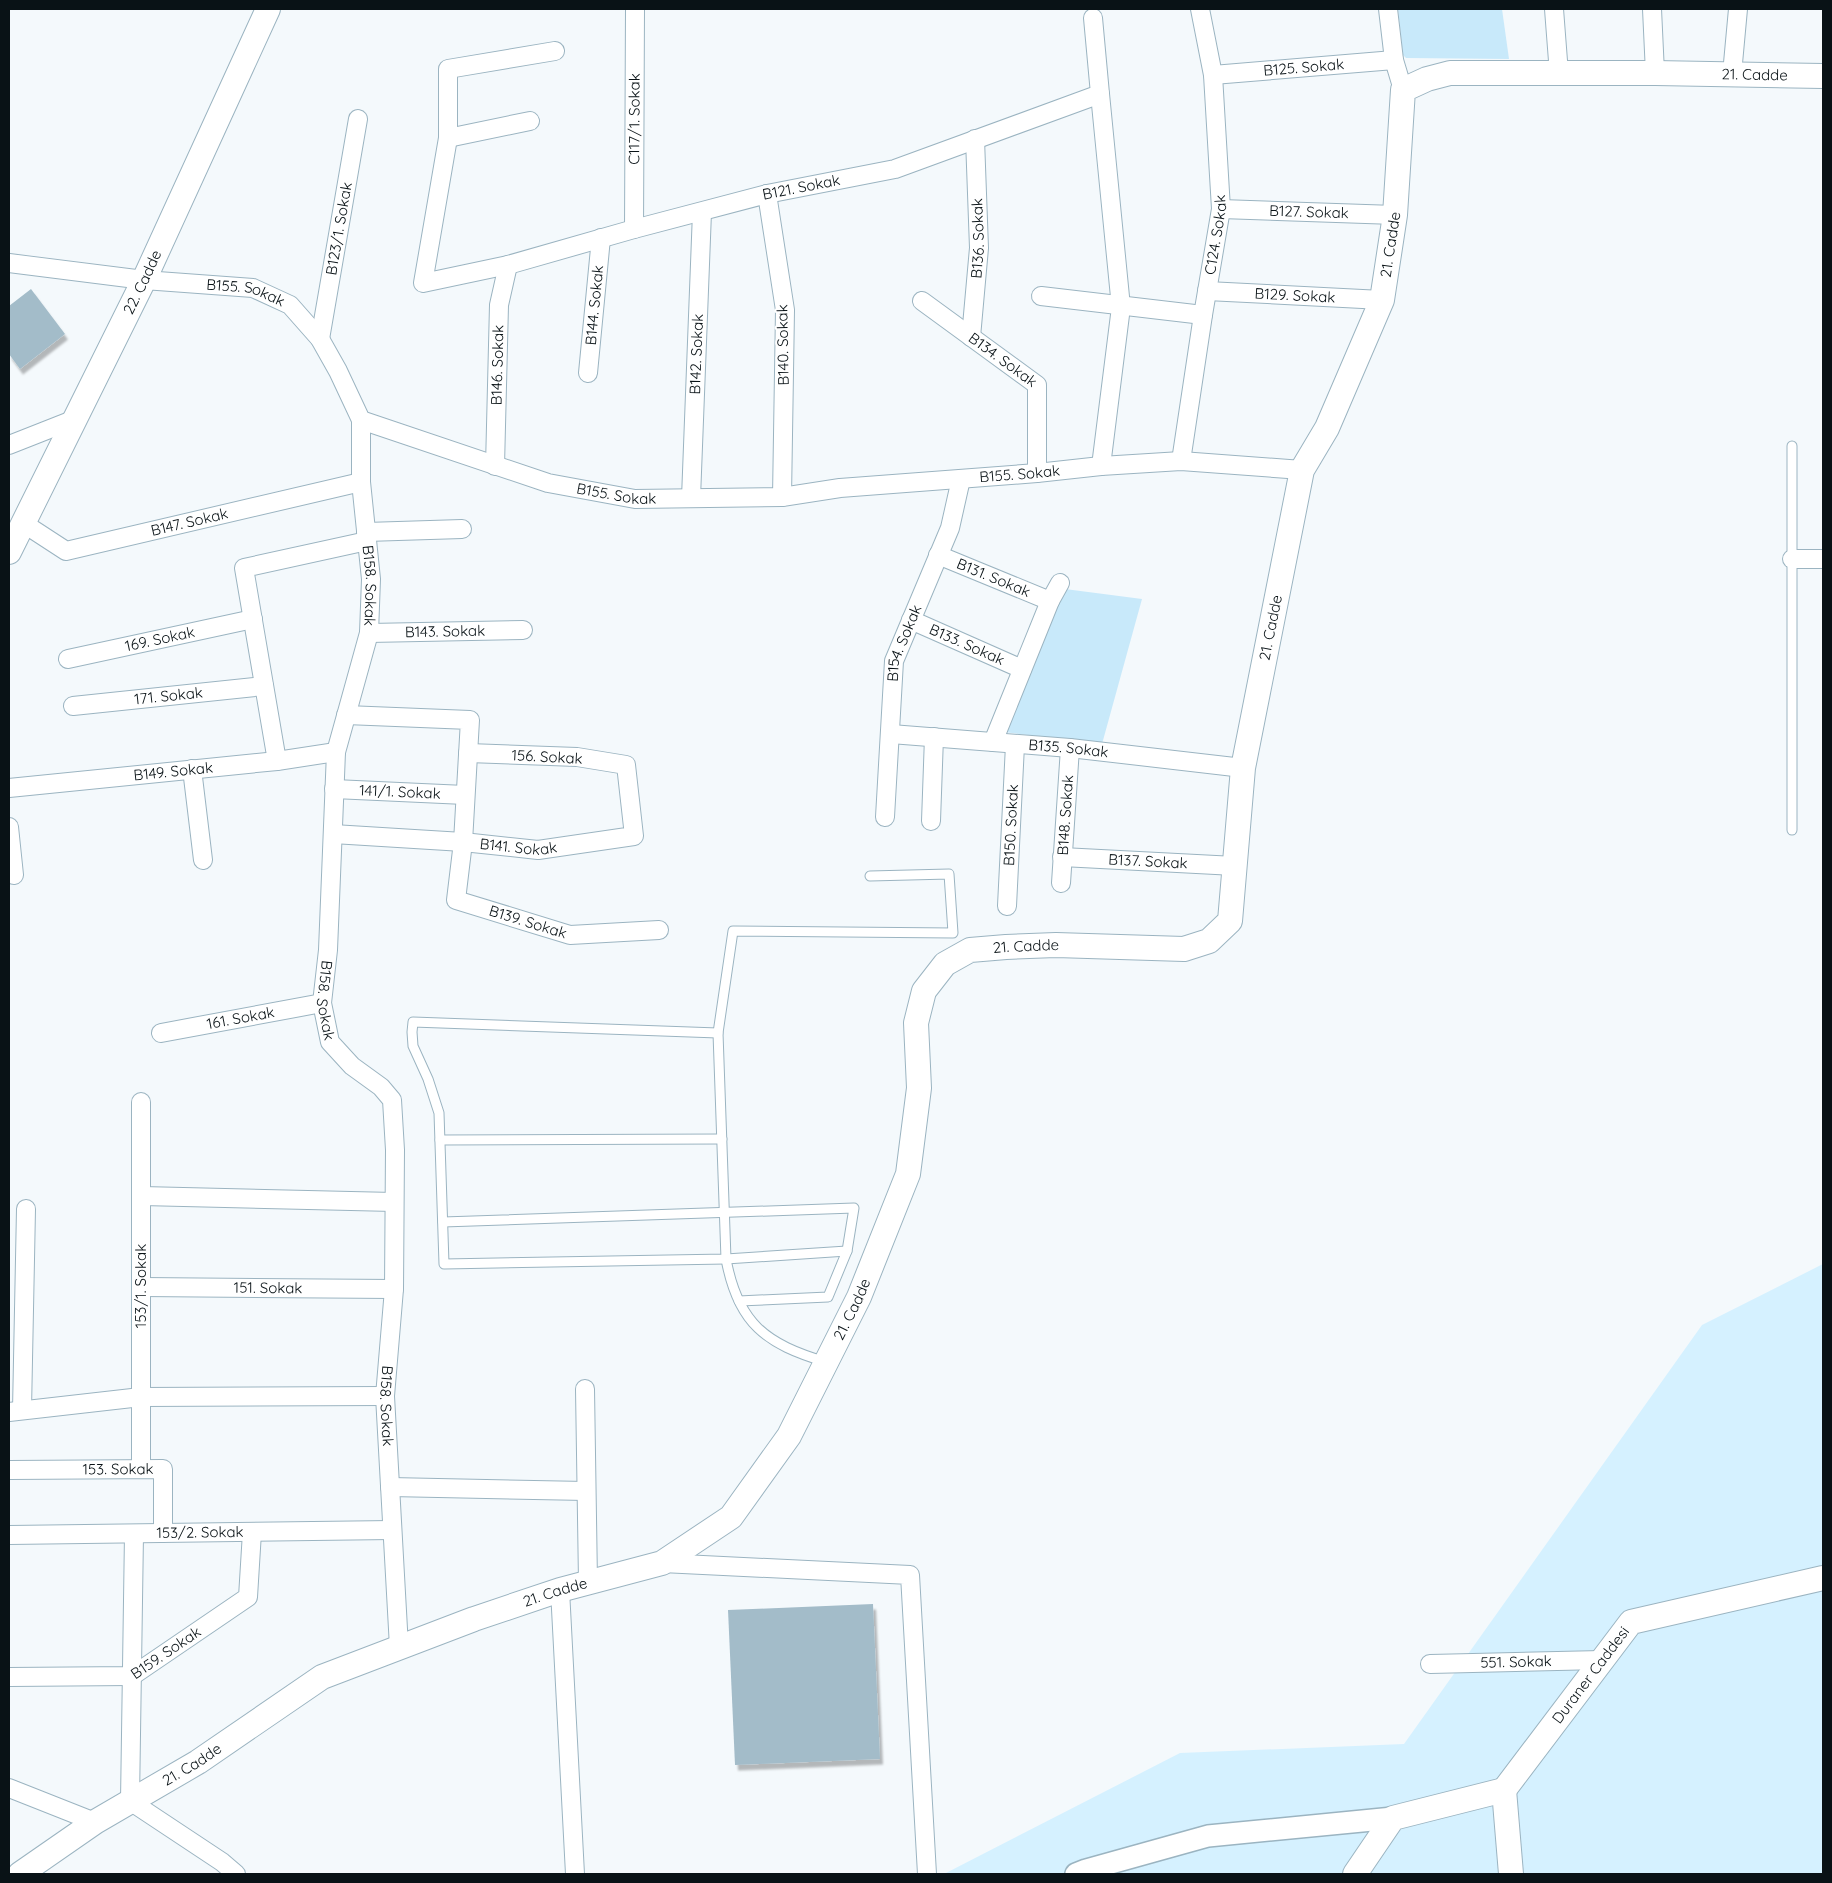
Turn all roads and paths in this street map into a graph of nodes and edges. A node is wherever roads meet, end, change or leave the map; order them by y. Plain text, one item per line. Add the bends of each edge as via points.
1 (268, 9) edge
2 (634, 9) edge
3 (1200, 9) edge
4 (1388, 9) edge
5 (1554, 9) edge
6 (1652, 9) edge
7 (1738, 9) edge
8 (1093, 18) dead end
9 (555, 51) dead end
10 (1394, 60) junction
11 (1655, 73) junction
12 (1559, 74) junction
13 (1732, 74) junction
14 (1213, 76) junction
15 (1823, 76) edge
16 (1403, 90) junction
17 (1100, 94) junction
18 (358, 119) dead end
19 (530, 121) dead end
20 (448, 138) junction
21 (975, 139) junction
22 (767, 194) junction
23 (1221, 209) junction
24 (702, 212) junction
25 (1395, 215) junction
26 (634, 229) junction
27 (601, 238) junction
28 (9, 263) edge
29 (508, 265) junction
30 (144, 280) junction
31 (1207, 291) junction
32 (1042, 296) dead end
33 (1382, 300) junction
34 (922, 301) dead end
35 (1121, 307) junction
36 (1203, 315) junction
37 (971, 337) junction
38 (320, 339) junction
39 (588, 373) dead end
40 (75, 419) junction
41 (361, 420) junction
42 (9, 445) edge
43 (1792, 446) dead end
44 (1181, 462) junction
45 (495, 466) junction
46 (1101, 466) junction
47 (1302, 470) junction
48 (1036, 473) junction
49 (961, 479) junction
50 (360, 482) junction
51 (782, 497) junction
52 (691, 498) junction
53 (23, 523) junction
54 (462, 529) dead end
55 (367, 536) junction
56 (9, 552) edge
57 (938, 555) junction
58 (1792, 559) junction
59 (1823, 559) edge
60 (1060, 583) dead end
61 (1050, 601) junction
62 (253, 619) junction
63 (911, 620) junction
64 (523, 630) dead end
65 (369, 633) junction
66 (68, 659) dead end
67 (1022, 669) junction
68 (264, 686) junction
69 (73, 706) dead end
70 (346, 715) junction
71 (891, 734) junction
72 (934, 737) junction
73 (992, 742) junction
74 (1015, 744) junction
75 (1070, 748) junction
76 (336, 752) junction
77 (468, 753) junction
78 (277, 760) junction
79 (626, 765) joint
80 (1243, 768) junction
81 (192, 769) junction
82 (9, 788) edge
83 (334, 789) junction
84 (465, 795) junction
85 (885, 816) dead end
86 (931, 821) dead end
87 (9, 827) edge
88 (1792, 830) dead end
89 (333, 834) junction
90 (463, 842) junction
91 (1062, 857) junction
92 (204, 860) dead end
93 (1235, 866) junction
94 (14, 875) dead end
95 (870, 876) dead end
96 (1061, 883) dead end
97 (1006, 906) dead end
98 (660, 930) dead end
99 (322, 1004) junction
100 (161, 1033) dead end
101 (718, 1033) junction
102 (141, 1102) dead end
103 (722, 1139) junction
104 (440, 1140) junction
105 (142, 1196) junction
106 (394, 1202) junction
107 (26, 1209) dead end
108 (724, 1212) junction
109 (443, 1222) junction
110 (847, 1251) junction
111 (726, 1259) junction
112 (142, 1287) junction
113 (394, 1289) junction
114 (739, 1301) junction
115 (826, 1362) junction
116 (584, 1390) dead end
117 (385, 1396) junction
118 (141, 1397) junction
119 (15, 1411) edge
120 (141, 1469) junction
121 (9, 1470) edge
122 (390, 1487) junction
123 (586, 1491) junction
124 (392, 1530) junction
125 (163, 1532) junction
126 (252, 1532) junction
127 (134, 1534) junction
128 (9, 1535) edge
129 (662, 1563) junction
130 (1823, 1578) edge
131 (588, 1582) junction
132 (560, 1590) junction
133 (399, 1647) junction
134 (1602, 1660) junction
135 (1430, 1664) dead end
136 (132, 1676) junction
137 (9, 1677) edge
138 (9, 1788) edge
139 (1504, 1790) junction
140 (130, 1801) junction
141 (1392, 1818) junction
142 (95, 1822) junction
143 (20, 1874) edge
144 (236, 1874) edge
145 (575, 1874) edge
146 (927, 1874) edge
147 (1076, 1874) edge
148 (1354, 1874) edge
149 (1511, 1874) edge

1 - 30 main road, 22. Cadde
2 - 26 street, C117/1. Sokak
3 - 14 street, C124. Sokak
4 - 10 street
5 - 12 street
6 - 11 street
7 - 13 street
8 - 17 street
9 - 20 street via 448,69
10 - 14 street, B125. Sokak
10 - 16 street
11 - 12 main road, 21. Cadde
11 - 13 main road, 21. Cadde
12 - 16 main road, 21. Cadde via 1450,73 1426,79
13 - 15 main road, 21. Cadde
14 - 23 street, C124. Sokak
16 - 25 main road, 21. Cadde
17 - 21 street, B121. Sokak
17 - 35 street
18 - 38 street, B123/1. Sokak
19 - 20 street
20 - 29 street, B121. Sokak via 422,284
21 - 22 street, B121. Sokak via 895,169
21 - 37 street, B136. Sokak via 978,248
22 - 24 street, B121. Sokak
22 - 51 street, B140. Sokak via 785,310
23 - 25 street, B127. Sokak
23 - 31 street, C124. Sokak
24 - 26 street, B121. Sokak
24 - 52 street, B142. Sokak
25 - 33 main road, 21. Cadde
26 - 27 street, B121. Sokak
27 - 29 street, B121. Sokak
27 - 39 street, B144. Sokak
28 - 30 street, B155. Sokak
29 - 45 street, B146. Sokak via 499,304
30 - 38 street, B155. Sokak via 254,288 290,305
30 - 40 main road, 22. Cadde
31 - 33 street, B129. Sokak
31 - 36 street, C124. Sokak
32 - 35 street
33 - 47 main road, 21. Cadde via 1327,428
34 - 37 street, B134. Sokak
35 - 36 street
35 - 46 street
36 - 44 street, C124. Sokak
37 - 48 street, B134. Sokak via 1037,385
38 - 41 street, B155. Sokak
40 - 42 street
40 - 53 main road, 22. Cadde
41 - 45 street, B155. Sokak
41 - 50 street, B158. Sokak
43 - 58 lane
44 - 46 street, B155. Sokak
44 - 47 street, B155. Sokak
45 - 52 street, B155. Sokak via 548,483 635,499
46 - 48 street, B155. Sokak
47 - 80 main road, 21. Cadde
48 - 49 street, B155. Sokak
49 - 51 street, B155. Sokak via 840,488
49 - 57 street, B154. Sokak via 950,528
50 - 53 street, B147. Sokak via 66,551
50 - 55 street, B158. Sokak
51 - 52 street, B155. Sokak
53 - 56 main road, 22. Cadde
54 - 55 street
55 - 62 street via 244,568
55 - 65 street, B158. Sokak via 372,579
57 - 61 street, B131. Sokak
57 - 63 street, B154. Sokak
58 - 59 street
58 - 88 lane
60 - 61 street
61 - 67 street
62 - 66 street, 169. Sokak
62 - 68 street
63 - 67 street, B133. Sokak
63 - 71 street, B154. Sokak via 894,661
64 - 65 street, B143. Sokak
65 - 70 street, B158. Sokak
67 - 73 street
68 - 69 street, 171. Sokak
68 - 78 street
70 - 76 street, B158. Sokak
70 - 77 street via 470,720
71 - 72 street, B135. Sokak
71 - 85 street, B154. Sokak
72 - 73 street, B135. Sokak
72 - 86 street
73 - 74 street, B135. Sokak
74 - 75 street, B135. Sokak
74 - 97 street, B150. Sokak
75 - 80 street, B135. Sokak
75 - 91 street, B148. Sokak
76 - 78 street, B149. Sokak
76 - 83 street, B158. Sokak
77 - 79 street, 156. Sokak via 577,757
77 - 84 street
78 - 81 street, B149. Sokak
79 - 90 street, B141. Sokak via 634,836 538,850
80 - 93 main road, 21. Cadde
81 - 82 street, B149. Sokak
81 - 92 street
83 - 84 street, 141/1. Sokak
83 - 89 street, B158. Sokak
84 - 90 street
87 - 94 street
89 - 90 street, B141. Sokak
89 - 99 street, B158. Sokak via 328,950
90 - 98 street, B139. Sokak via 456,900 570,935
91 - 93 street, B137. Sokak
91 - 96 street, B148. Sokak
93 - 115 main road, 21. Cadde via 1230,921 1209,941 1184,949 1056,945 997,947 970,950 945,964 924,991 916,1023 919,1088 908,1174 859,1297
95 - 101 lane via 950,874 952,933 733,931
99 - 100 street, 161. Sokak
99 - 106 street, B158. Sokak via 330,1042 392,1100
101 - 103 lane
101 - 104 lane via 413,1022 413,1046 439,1113
102 - 105 street, 153/1. Sokak
103 - 104 lane
103 - 108 lane
104 - 109 lane
105 - 106 street
105 - 112 street, 153/1. Sokak
106 - 113 street, B158. Sokak
107 - 119 street
108 - 109 lane
108 - 110 lane via 854,1208
108 - 111 lane
109 - 111 lane via 444,1264
110 - 111 lane
110 - 114 lane via 828,1297
111 - 114 lane
112 - 113 street, 151. Sokak
112 - 118 street, 153/1. Sokak
113 - 117 street, B158. Sokak
114 - 115 lane via 765,1335 785,1348
115 - 129 main road, 21. Cadde via 789,1436 731,1517
116 - 123 street
117 - 118 street
117 - 122 street, B158. Sokak
118 - 119 street
118 - 120 street, 153/1. Sokak
120 - 121 street, 153. Sokak
120 - 125 street, 153. Sokak via 163,1469
122 - 123 street
122 - 124 street, B158. Sokak
123 - 131 street
124 - 126 street, 153/2. Sokak
124 - 133 street, B158. Sokak
125 - 126 street, 153/2. Sokak
125 - 127 street, 153/2. Sokak
126 - 136 street, B159. Sokak via 248,1597
127 - 128 street, 153/2. Sokak
127 - 136 street
129 - 131 main road, 21. Cadde
129 - 146 street via 910,1575
130 - 134 main road, Duraner Caddesi via 1631,1622
131 - 132 main road, 21. Cadde
132 - 133 main road, 21. Cadde
132 - 145 street
133 - 140 main road, 21. Cadde via 322,1677 198,1762
134 - 135 street, 551. Sokak
134 - 139 main road, Duraner Caddesi
136 - 137 street, B159. Sokak
136 - 140 street
138 - 142 street
139 - 141 main road
139 - 149 main road
140 - 142 main road, 21. Cadde
140 - 144 street
141 - 147 street via 1208,1836
141 - 148 main road
142 - 143 main road, 21. Cadde

